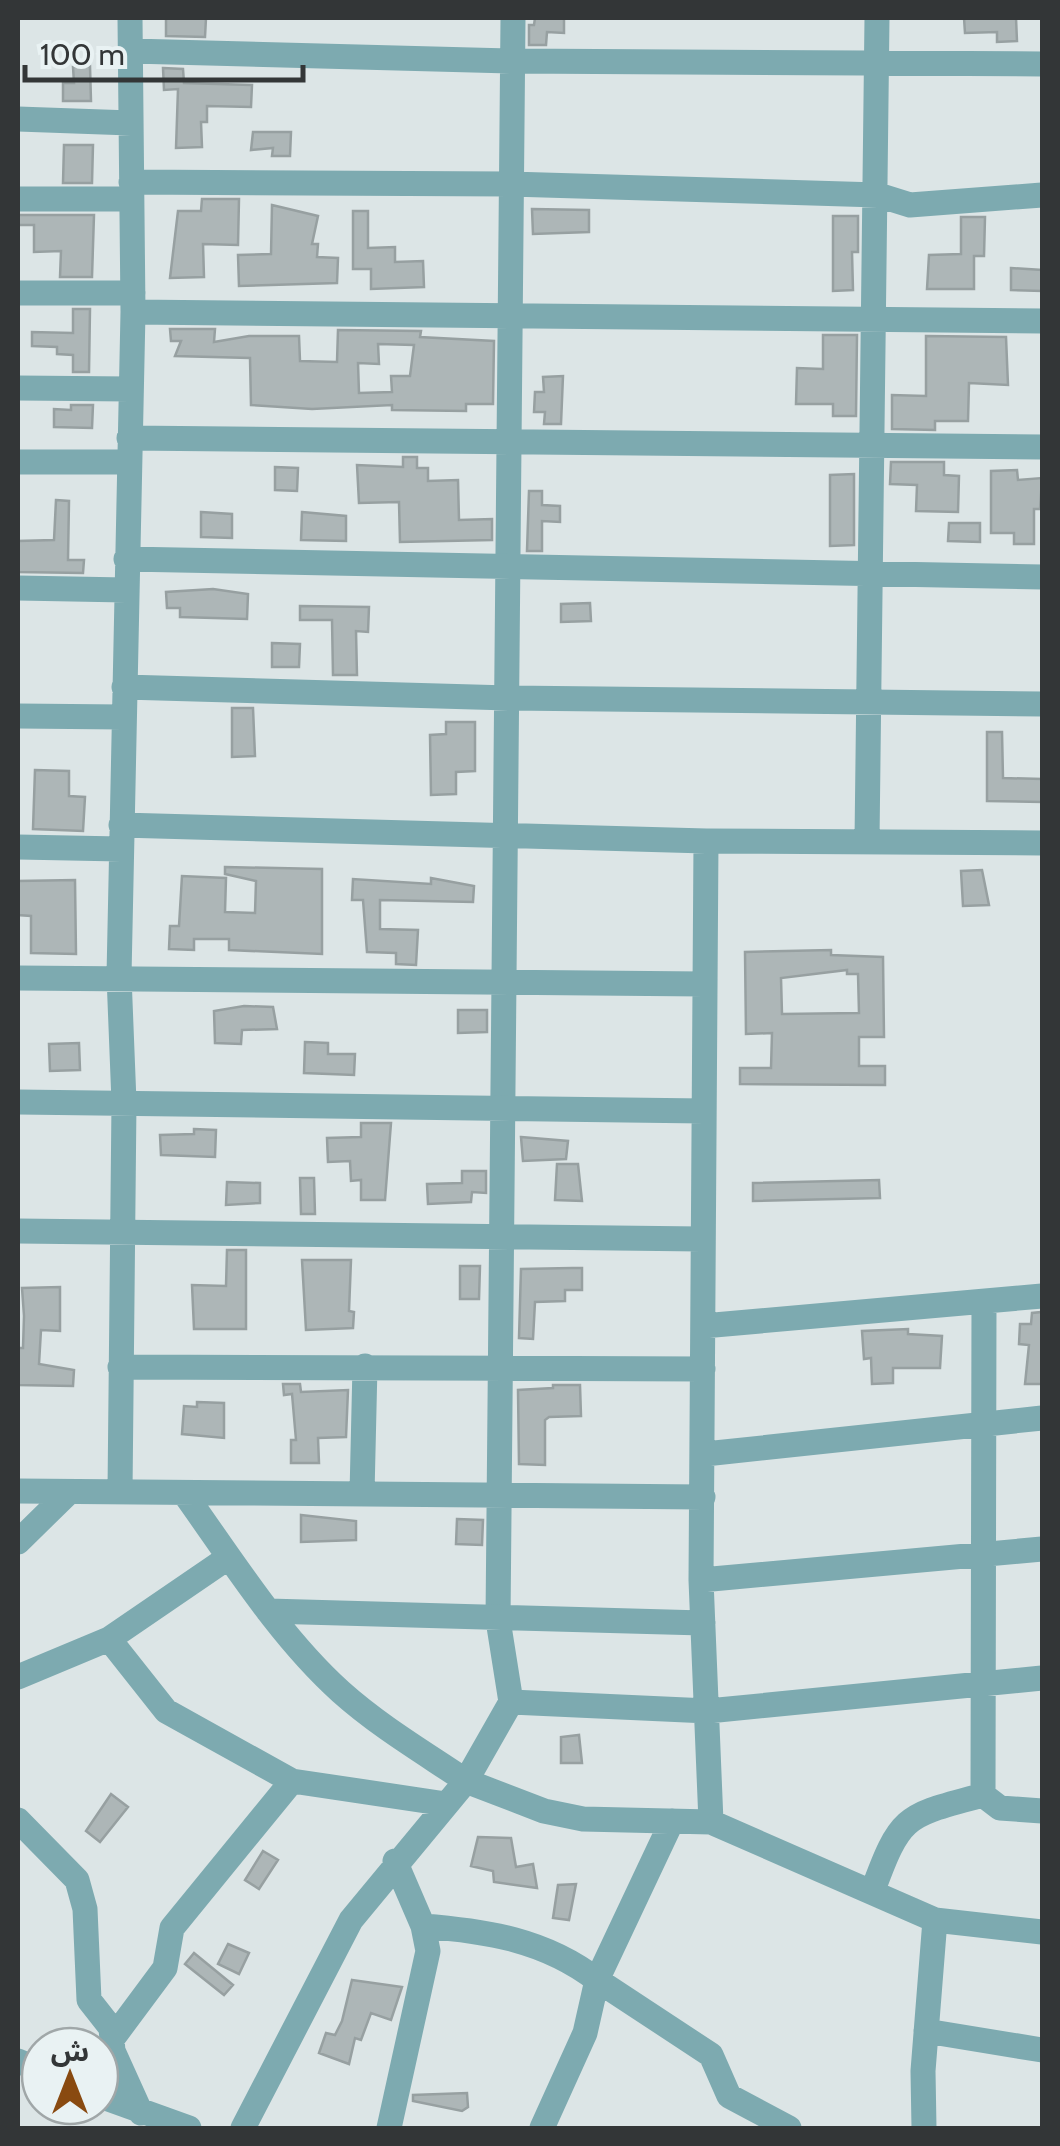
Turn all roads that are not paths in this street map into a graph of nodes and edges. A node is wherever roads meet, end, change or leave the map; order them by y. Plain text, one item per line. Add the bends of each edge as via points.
1 (130, 18) edge
2 (513, 18) edge
3 (877, 18) edge
4 (131, 51) junction
5 (512, 61) junction
6 (877, 61) junction
7 (1042, 64) edge
8 (18, 119) edge
9 (131, 122) junction
10 (510, 184) junction
11 (131, 190) junction
12 (878, 195) junction
13 (1042, 195) edge
14 (18, 199) edge
15 (18, 293) edge
16 (133, 302) junction
17 (509, 312) junction
18 (874, 317) junction
19 (1042, 320) edge
20 (18, 388) edge
21 (130, 389) junction
22 (510, 441) junction
23 (870, 442) junction
24 (1042, 448) edge
25 (128, 450) junction
26 (18, 462) edge
27 (126, 559) junction
28 (511, 567) junction
29 (873, 575) junction
30 (1042, 577) edge
31 (18, 588) edge
32 (126, 590) junction
33 (124, 687) junction
34 (509, 698) junction
35 (867, 702) junction
36 (1042, 704) edge
37 (18, 716) edge
38 (123, 716) junction
39 (504, 836) junction
40 (121, 837) junction
41 (706, 841) junction
42 (866, 841) junction
43 (1042, 844) edge
44 (18, 847) edge
45 (119, 976) junction
46 (18, 978) edge
47 (503, 982) junction
48 (704, 984) junction
49 (18, 1102) edge
50 (124, 1102) junction
51 (504, 1110) junction
52 (704, 1111) junction
53 (120, 1230) junction
54 (18, 1231) edge
55 (504, 1236) junction
56 (701, 1240) junction
57 (1042, 1296) edge
58 (984, 1302) junction
59 (703, 1326) junction
60 (365, 1366) junction
61 (500, 1366) junction
62 (120, 1367) junction
63 (703, 1369) junction
64 (1042, 1418) edge
65 (982, 1424) junction
66 (705, 1454) junction
67 (18, 1490) edge
68 (69, 1492) junction
69 (120, 1492) junction
70 (184, 1493) junction
71 (362, 1494) junction
72 (501, 1494) junction
73 (703, 1497) junction
74 (18, 1542) edge
75 (1042, 1548) edge
76 (980, 1554) junction
77 (229, 1557) junction
78 (701, 1580) junction
79 (268, 1610) junction
80 (498, 1620) junction
81 (704, 1624) junction
82 (109, 1640) junction
83 (18, 1678) edge
84 (1042, 1678) edge
85 (980, 1683) junction
86 (511, 1702) junction
87 (708, 1711) junction
88 (292, 1781) junction
89 (466, 1781) junction
90 (983, 1796) junction
91 (446, 1804) junction
92 (1042, 1811) edge
93 (18, 1820) edge
94 (672, 1821) junction
95 (711, 1822) junction
96 (395, 1861) junction
97 (874, 1890) junction
98 (936, 1920) junction
99 (423, 1926) junction
100 (1042, 1932) edge
101 (597, 1980) junction
102 (109, 2026) edge
103 (120, 2027) edge
104 (926, 2031) junction
105 (1042, 2050) edge
106 (120, 2066) edge
107 (120, 2104) edge
108 (142, 2113) junction
109 (189, 2128) edge
110 (243, 2128) edge
111 (389, 2128) edge
112 (542, 2128) edge
113 (789, 2128) edge
114 (924, 2128) edge

1 - 4 street
2 - 5 street
3 - 6 street
4 - 5 street
4 - 9 street
5 - 6 street
5 - 10 street
6 - 7 street
6 - 12 street
8 - 9 street
9 - 11 street
10 - 11 street
10 - 12 street
10 - 17 street
11 - 14 street
11 - 16 street
12 - 13 street via 910,205
12 - 18 street
15 - 16 street
16 - 17 street
16 - 21 street
17 - 18 street
17 - 22 street
18 - 19 street
18 - 23 street
20 - 21 street
21 - 25 street
22 - 23 street
22 - 25 street
22 - 28 street
23 - 24 street
23 - 29 street
25 - 26 street
25 - 27 street
27 - 28 street
27 - 32 street
28 - 29 street
28 - 34 street
29 - 30 street
29 - 35 street
31 - 32 street
32 - 33 street
33 - 34 street
33 - 38 street
34 - 35 street
34 - 39 street
35 - 36 street
35 - 42 street
37 - 38 street
38 - 40 street
39 - 40 street
39 - 41 street
39 - 47 street
40 - 44 street
40 - 45 street
41 - 42 street
41 - 48 street
42 - 43 street
45 - 46 street
45 - 47 street
45 - 50 street
47 - 48 street
47 - 51 street
48 - 52 street
49 - 50 street
50 - 51 street
50 - 53 street
51 - 52 street
51 - 55 street
52 - 56 street
53 - 54 street
53 - 55 street
53 - 62 street
55 - 56 street
55 - 61 street
56 - 59 street
57 - 58 street
58 - 59 street
58 - 65 street
59 - 63 street
60 - 61 street
60 - 62 street
60 - 71 street
61 - 63 street
61 - 72 street
62 - 69 street
63 - 66 street
64 - 65 street
65 - 66 street
65 - 76 street
66 - 73 street
67 - 68 street
68 - 69 street
68 - 74 street
69 - 70 street
70 - 71 street
70 - 77 street
71 - 72 street
72 - 73 street
72 - 80 street
73 - 78 street
75 - 76 street
76 - 78 street
76 - 85 street
77 - 79 street
77 - 82 street
78 - 81 street
79 - 80 street
79 - 89 street via 348,1699
80 - 81 street
80 - 86 street
81 - 87 street
82 - 83 street
82 - 88 street via 166,1710
84 - 85 street
85 - 87 street
85 - 90 street
86 - 87 street
86 - 89 street
87 - 95 street
88 - 91 street
88 - 103 street via 172,1928 165,1968
89 - 91 street
89 - 94 street via 582,1819
90 - 92 street via 1000,1808
90 - 97 street via 902,1824
91 - 96 street
93 - 102 street via 77,1880 85,1909 89,2000
94 - 95 street
94 - 101 street
95 - 97 street
96 - 99 street
96 - 110 street via 351,1920
97 - 98 street
98 - 100 street
98 - 104 street
99 - 101 street via 514,1937
99 - 111 street via 427,1971
101 - 112 street via 585,2033
101 - 113 street via 711,2055 729,2096
104 - 105 street
104 - 114 street
106 - 108 street
107 - 108 street
108 - 109 street

